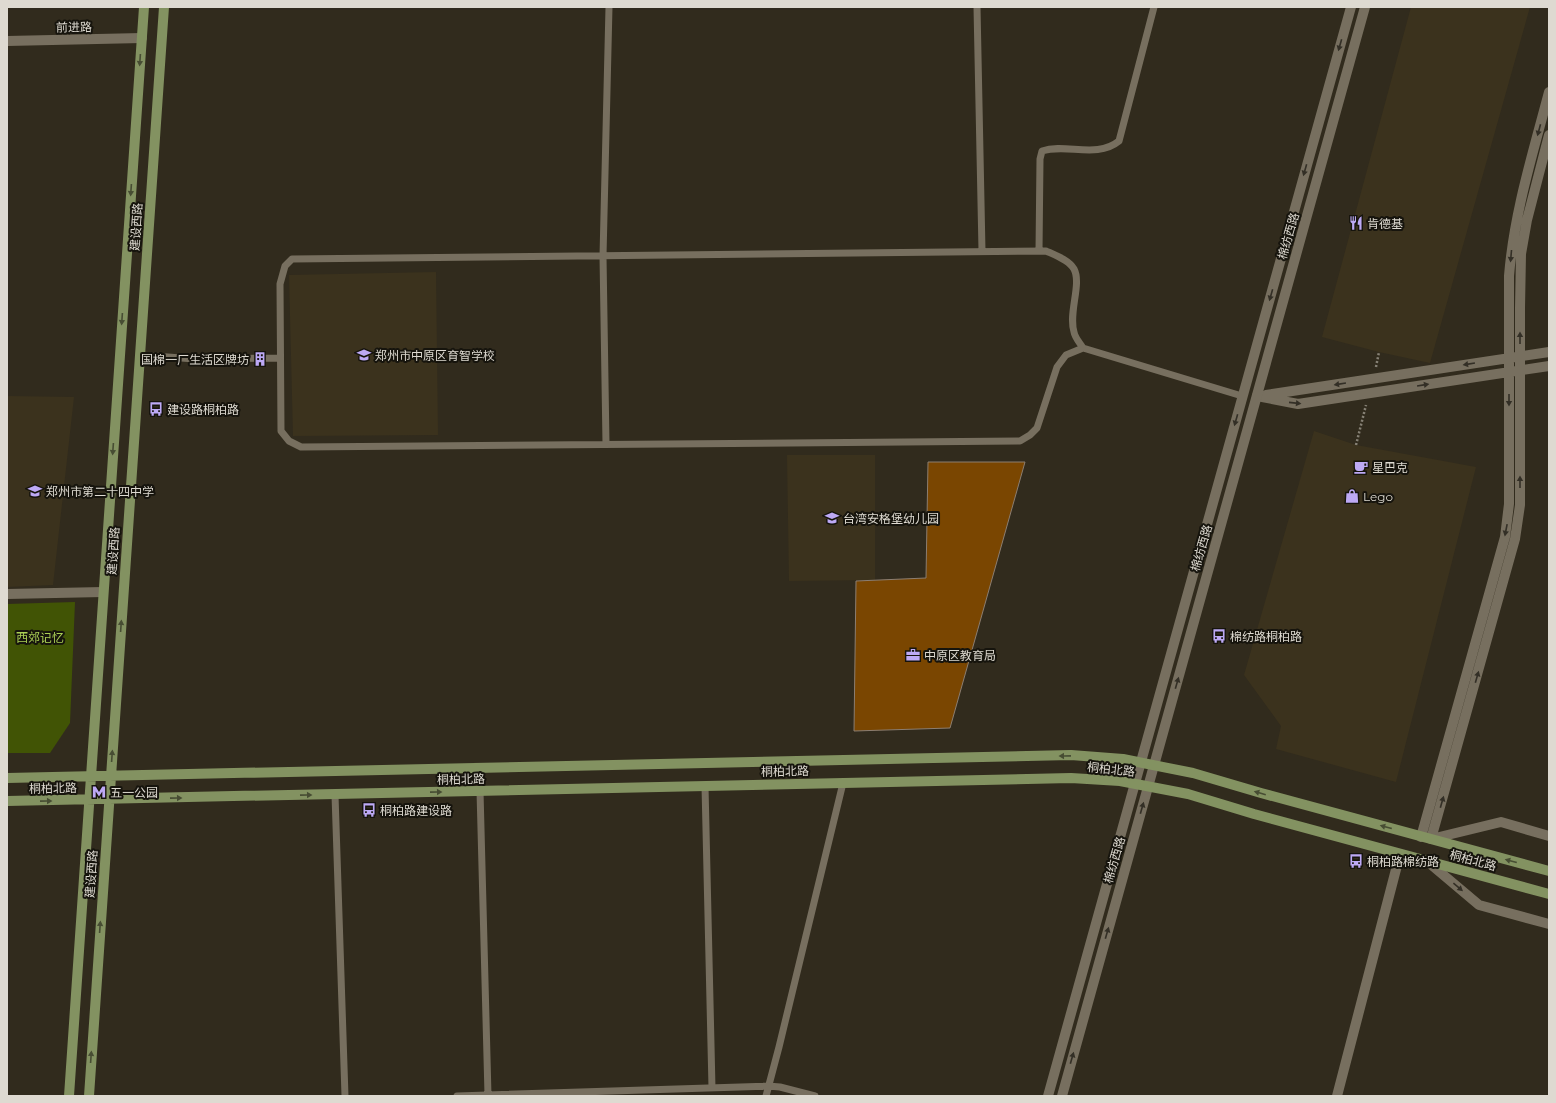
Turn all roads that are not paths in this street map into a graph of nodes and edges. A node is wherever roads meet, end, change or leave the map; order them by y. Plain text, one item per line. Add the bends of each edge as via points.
1 (144, 7) edge
2 (164, 7) edge
3 (609, 7) edge
4 (977, 7) edge
5 (1154, 7) edge
6 (1351, 7) edge
7 (1365, 7) edge
8 (142, 38) junction
9 (7, 41) edge
10 (1549, 92) edge
11 (1549, 135) edge
12 (982, 251) junction
13 (1039, 251) junction
14 (603, 256) junction
15 (1083, 348) junction
16 (1549, 352) edge
17 (140, 355) junction
18 (1520, 356) junction
19 (280, 358) junction
20 (1509, 358) junction
21 (1549, 366) edge
22 (1520, 370) junction
23 (1509, 372) junction
24 (1242, 396) junction
25 (1257, 396) junction
26 (606, 444) junction
27 (103, 592) junction
28 (7, 594) edge
29 (1140, 763) junction
30 (1154, 765) junction
31 (110, 776) junction
32 (90, 777) junction
33 (7, 778) edge
34 (843, 783) junction
35 (1134, 784) junction
36 (705, 786) junction
37 (1148, 787) junction
38 (480, 791) junction
39 (335, 795) junction
40 (89, 800) junction
41 (109, 800) junction
42 (7, 801) edge
43 (1421, 836) junction
44 (1549, 836) edge
45 (1431, 839) junction
46 (1400, 854) junction
47 (1428, 862) junction
48 (1549, 871) edge
49 (1549, 894) edge
50 (1549, 924) edge
51 (768, 1086) junction
52 (712, 1088) junction
53 (488, 1095) junction
54 (69, 1096) edge
55 (89, 1096) edge
56 (345, 1096) edge
57 (457, 1096) edge
58 (472, 1096) edge
59 (766, 1096) edge
60 (815, 1096) edge
61 (1048, 1096) edge
62 (1062, 1096) edge
63 (1337, 1096) edge

1 - 8 main road, 建设西路
2 - 17 main road, 建设西路
3 - 14 lane
4 - 12 lane
5 - 13 lane via 1119,141 1101,149 1042,151
6 -> 24 street, 棉纺西路
7 - 25 street, 棉纺西路
8 - 9 street, 前进路
8 -> 27 main road, 建设西路
10 -> 20 street via 1516,218 1509,276
18 -> 11 street via 1522,254 1526,220
12 - 13 lane
12 - 14 lane
13 - 15 lane via 1046,250 1069,263 1075,270 1072,321 1074,332
14 - 19 lane via 292,259 285,266 280,284
14 - 26 lane
15 - 24 lane
15 - 26 lane via 1066,355 1057,366 1037,428 1020,441
16 - 18 street
17 - 19 lane via 195,359
31 -> 17 main road, 建设西路
18 - 20 street
18 - 22 street
19 - 26 lane via 281,431 289,441 301,447
20 - 23 street
20 -> 25 street
21 - 22 street
22 - 23 street
45 -> 22 street via 1516,533 1520,505
25 -> 23 street via 1298,404
23 -> 43 street via 1509,504 1506,531
24 -> 29 street, 棉纺西路
30 -> 25 street, 棉纺西路
27 - 28 street
27 - 32 main road, 建设西路
29 - 30 main road, 桐柏北路
29 -> 31 main road, 桐柏北路 via 1099,757 1063,756
29 - 35 street, 棉纺西路
30 - 37 street, 棉纺西路
43 -> 30 main road, 桐柏北路 via 1193,773
31 - 32 main road, 桐柏北路
31 - 41 main road, 建设西路
32 - 33 main road, 桐柏北路
32 - 40 main road, 建设西路
34 - 35 main road, 桐柏北路 via 1071,778
34 - 36 main road, 桐柏北路
34 - 51 lane
35 - 37 main road, 桐柏北路
35 - 61 street, 棉纺西路
36 - 38 main road, 桐柏北路
36 - 52 lane
37 - 46 main road, 桐柏北路 via 1188,794
62 -> 37 street, 棉纺西路
39 -> 38 main road, 桐柏北路
38 - 53 lane
41 -> 39 main road, 桐柏北路
39 - 56 lane
40 - 41 main road, 桐柏北路
42 -> 40 main road, 桐柏北路
40 - 54 main road, 建设西路
55 -> 41 main road, 建设西路
43 - 45 main road, 桐柏北路
44 - 45 street via 1501,822
48 -> 45 main road, 桐柏北路
46 - 47 main road, 桐柏北路
46 - 63 street
47 - 49 main road, 桐柏北路
47 -> 50 street via 1479,905
51 - 52 lane
51 - 59 lane
51 - 60 lane
52 - 53 lane
53 - 58 lane
57 - 58 lane

